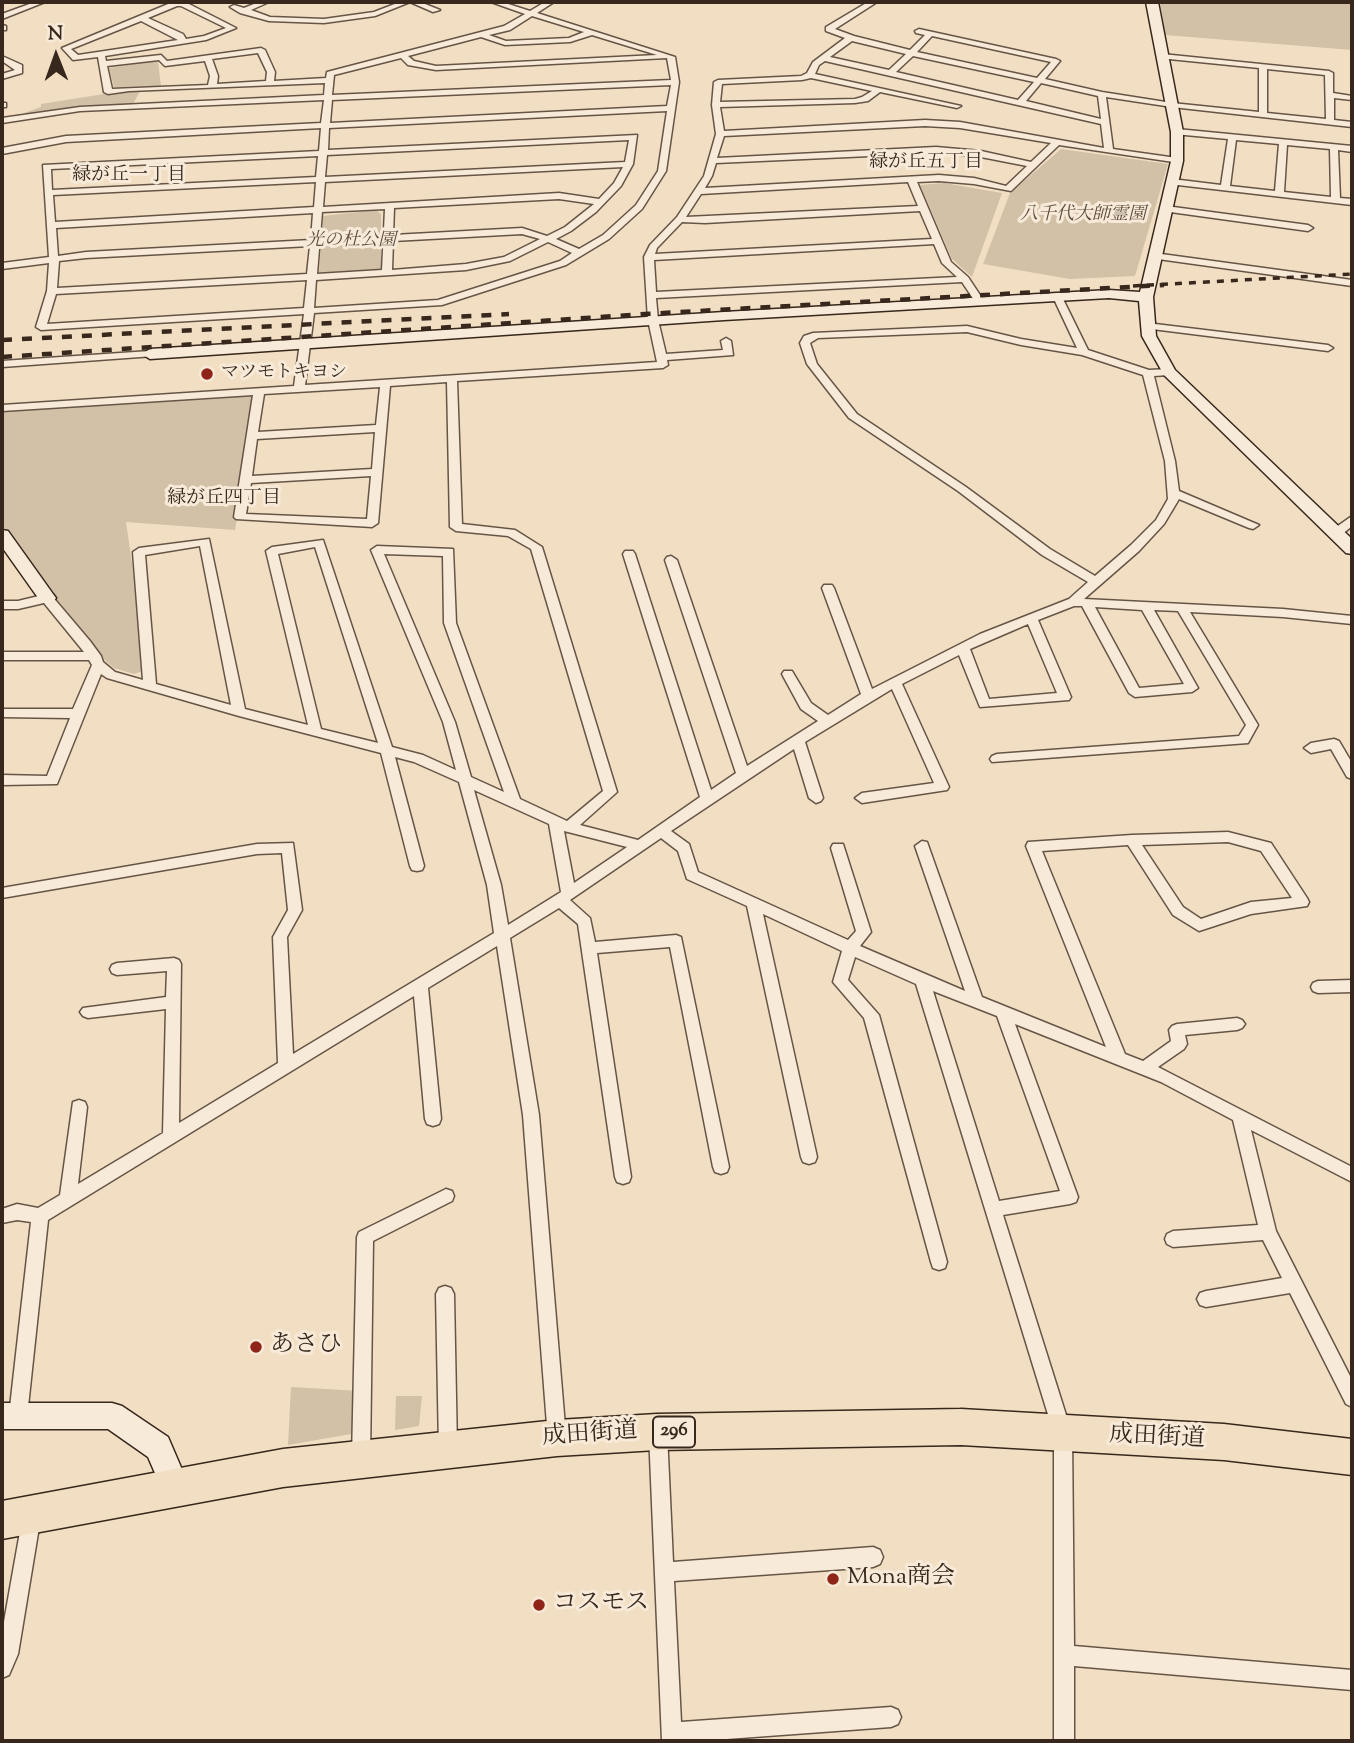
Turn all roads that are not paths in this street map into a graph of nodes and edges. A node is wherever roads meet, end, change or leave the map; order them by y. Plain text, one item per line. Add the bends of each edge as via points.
1 (41, 2) edge
2 (265, 2) edge
3 (406, 2) edge
4 (414, 2) edge
5 (495, 2) edge
6 (550, 2) edge
7 (873, 2) edge
8 (1152, 2) edge
9 (436, 10) dead end
10 (533, 14) junction
11 (2, 17) edge
12 (142, 18) junction
13 (919, 30) dead end
14 (593, 32) junction
15 (482, 34) junction
16 (930, 34) junction
17 (851, 38) junction
18 (183, 41) junction
19 (912, 53) junction
20 (101, 54) junction
21 (403, 56) junction
22 (1162, 56) junction
23 (671, 57) junction
24 (2, 58) edge
25 (208, 58) junction
26 (824, 58) junction
27 (103, 64) junction
28 (1263, 66) junction
29 (890, 74) junction
30 (810, 75) junction
31 (2, 77) edge
32 (330, 80) junction
33 (676, 82) junction
34 (1039, 82) junction
35 (270, 84) junction
36 (212, 87) junction
37 (880, 89) junction
38 (142, 90) junction
39 (969, 92) junction
40 (1102, 94) junction
41 (1330, 95) junction
42 (328, 97) junction
43 (1352, 98) edge
44 (1020, 103) junction
45 (1172, 105) junction
46 (133, 106) junction
47 (716, 106) junction
48 (957, 106) junction
49 (671, 108) junction
50 (1263, 115) junction
51 (2, 121) edge
52 (1105, 122) junction
53 (1330, 122) junction
54 (326, 124) junction
55 (1352, 124) edge
56 (960, 125) junction
57 (1177, 132) junction
58 (720, 134) junction
59 (1232, 138) junction
60 (1058, 141) junction
61 (1283, 142) junction
62 (1334, 147) junction
63 (1352, 149) edge
64 (2, 151) edge
65 (1109, 151) junction
66 (323, 152) junction
67 (712, 161) junction
68 (1177, 161) junction
69 (629, 164) junction
70 (1033, 165) junction
71 (320, 179) junction
72 (911, 179) junction
73 (1172, 182) junction
74 (1225, 188) junction
75 (701, 191) junction
76 (49, 193) junction
77 (1279, 194) junction
78 (1336, 200) junction
79 (601, 202) junction
80 (1352, 202) edge
81 (390, 207) junction
82 (923, 208) junction
83 (1166, 209) junction
84 (318, 210) junction
85 (680, 219) junction
86 (52, 225) junction
87 (1308, 228) dead end
88 (388, 238) junction
89 (550, 239) junction
90 (937, 241) junction
91 (315, 243) junction
92 (579, 253) junction
93 (1154, 256) junction
94 (649, 257) junction
95 (54, 259) junction
96 (2, 266) edge
97 (387, 273) junction
98 (312, 278) junction
99 (965, 279) junction
100 (1352, 283) edge
101 (52, 291) junction
102 (651, 296) junction
103 (1058, 297) junction
104 (1146, 297) junction
105 (979, 301) junction
106 (308, 313) junction
107 (653, 320) junction
108 (1147, 326) junction
109 (726, 341) dead end
110 (306, 344) junction
111 (1328, 348) dead end
112 (1084, 352) junction
113 (150, 354) joint
114 (662, 357) junction
115 (2, 364) edge
116 (1169, 372) junction
117 (1148, 373) junction
118 (452, 380) junction
119 (386, 384) junction
120 (299, 390) junction
121 (259, 392) junction
122 (2, 408) edge
123 (381, 428) junction
124 (252, 436) junction
125 (377, 472) junction
126 (246, 480) junction
127 (1174, 493) junction
128 (1352, 520) edge
129 (1253, 525) dead end
130 (1336, 533) junction
131 (2, 535) edge
132 (1352, 549) edge
133 (629, 554) dead end
134 (671, 560) dead end
135 (1096, 582) junction
136 (828, 588) dead end
137 (47, 598) junction
138 (1079, 602) junction
139 (2, 605) edge
140 (1146, 606) junction
141 (1182, 608) junction
142 (1031, 618) junction
143 (1352, 620) edge
144 (963, 648) junction
145 (2, 656) edge
146 (97, 661) junction
147 (788, 674) dead end
148 (895, 682) junction
149 (150, 684) junction
150 (868, 696) junction
151 (239, 712) junction
152 (2, 713) edge
153 (78, 714) junction
154 (829, 723) junction
155 (316, 733) junction
156 (797, 740) junction
157 (1311, 748) dead end
158 (387, 750) junction
159 (997, 759) dead end
160 (1352, 774) edge
161 (743, 775) junction
162 (2, 780) edge
163 (467, 781) junction
164 (816, 798) dead end
165 (862, 798) dead end
166 (708, 800) junction
167 (515, 803) junction
168 (561, 824) junction
169 (661, 831) junction
170 (1132, 840) junction
171 (641, 846) junction
172 (922, 846) dead end
173 (838, 848) dead end
174 (417, 866) dead end
175 (2, 893) edge
176 (565, 897) junction
177 (752, 903) junction
178 (503, 933) junction
179 (589, 948) junction
180 (850, 948) junction
181 (117, 969) dead end
182 (922, 980) junction
183 (420, 984) junction
184 (1352, 985) edge
185 (1318, 987) dead end
186 (173, 1002) junction
187 (976, 1002) junction
188 (88, 1012) dead end
189 (1003, 1012) junction
190 (1237, 1024) dead end
191 (1119, 1059) junction
192 (286, 1066) junction
193 (1144, 1069) junction
194 (79, 1107) dead end
195 (1240, 1116) junction
196 (433, 1119) dead end
197 (171, 1138) junction
198 (809, 1157) dead end
199 (721, 1167) dead end
200 (1352, 1175) edge
201 (623, 1177) dead end
202 (446, 1196) dead end
203 (68, 1200) junction
204 (993, 1209) junction
205 (2, 1216) edge
206 (40, 1216) junction
207 (1268, 1232) junction
208 (1173, 1239) dead end
209 (939, 1262) dead end
210 (1294, 1284) junction
211 (445, 1294) dead end
212 (1206, 1299) dead end
213 (1352, 1398) edge
214 (10, 1416) edge
215 (657, 1432) junction
216 (1063, 1434) junction
217 (557, 1438) junction
218 (447, 1449) junction
219 (1352, 1457) edge
220 (361, 1458) junction
221 (176, 1486) junction
222 (17, 1517) edge
223 (873, 1558) dead end
224 (664, 1572) junction
225 (1065, 1655) junction
226 (2, 1668) edge
227 (1352, 1680) edge
228 (891, 1717) dead end
229 (672, 1737) edge
230 (1064, 1741) edge

1 - 11 street
2 - 3 street via 239,9 286,21 324,21 375,14
4 - 9 street
5 - 10 street
6 - 10 street
7 - 17 street via 829,29
8 - 22 street
10 - 14 street
10 - 15 street
12 - 18 street
12 - 18 street via 182,4 232,28
12 - 20 street via 66,48 76,58
13 - 16 street
14 - 15 street via 570,40 505,43
14 - 23 street
15 - 21 street
16 - 19 street
16 - 34 street via 1056,61
17 - 19 street
17 - 26 street
18 - 20 street
19 - 29 street
19 - 34 street
20 - 27 street
21 - 23 street via 411,63 436,68
21 - 32 street via 330,74
22 - 28 street
22 - 45 street
23 - 33 street
24 - 31 street via 19,67
25 - 27 street via 165,64 161,57
25 - 35 street via 261,50 271,72
25 - 36 street
26 - 29 street
26 - 30 street
27 - 38 street via 108,92
28 - 41 street via 1329,73
28 - 50 street
29 - 39 street
30 - 37 street
30 - 47 street via 718,82
32 - 35 street
32 - 42 street
33 - 42 street
33 - 49 street
34 - 40 street
34 - 44 street
35 - 36 street
36 - 38 street
37 - 47 street via 855,101
37 - 48 street
38 - 46 street
39 - 44 street
39 - 48 street
40 - 45 street
40 - 52 street
41 - 43 street
41 - 53 street
42 - 46 street
42 - 54 street
44 - 52 street
45 - 50 street
45 - 57 street
46 - 51 street
47 - 58 street
48 - 56 street
49 - 54 street
49 - 92 street via 662,170 639,207 606,237
50 - 53 street
52 - 65 street
53 - 55 street
54 - 64 street via 66,139
54 - 66 street
56 - 58 street
56 - 60 street
57 - 59 street
57 - 68 street
58 - 67 street
59 - 61 street
59 - 74 street
60 - 65 street
60 - 70 street
61 - 62 street
61 - 77 street
62 - 63 street
62 - 78 street
65 - 68 street
66 - 69 street via 634,137
66 - 71 street
66 - 76 street via 46,167
67 - 70 street via 936,150
67 - 75 street
68 - 73 street
69 - 71 street
69 - 79 street
70 - 72 street via 1008,190 974,181
71 - 76 street
71 - 84 street
72 - 75 street
72 - 82 street
73 - 74 street
73 - 83 street
74 - 77 street
75 - 85 street
76 - 86 street
77 - 78 street
78 - 80 street
79 - 81 street via 559,197
79 - 89 street
81 - 84 street
81 - 88 street
82 - 85 street
82 - 90 street
83 - 87 street
83 - 93 street
84 - 86 street
84 - 91 street
85 - 94 street
86 - 95 street
88 - 89 street via 522,231
88 - 97 street
89 - 92 street
89 - 97 street via 515,257 475,266
90 - 94 street
90 - 99 street via 947,262
91 - 95 street
91 - 98 street
92 - 106 street via 563,263 439,303
93 - 100 street
93 - 104 street
94 - 102 street
95 - 96 street
95 - 101 street
97 - 98 street
98 - 101 street
98 - 106 street
99 - 102 street
99 - 105 street
101 - 106 street via 41,327
102 - 107 street
103 - 104 street
103 - 105 street
103 - 112 street
104 - 108 street
105 - 107 street
106 - 110 street
107 - 110 street
107 - 114 street
108 - 111 street
108 - 116 street
109 - 114 street via 729,353
110 - 113 street
110 - 120 street
112 - 117 street
112 - 135 street via 967,330 817,335 805,343 812,364 853,416
113 - 115 street
114 - 118 street via 663,365
116 - 117 street
116 - 130 street
117 - 127 street
118 - 119 street
118 - 168 street via 456,527 511,533 536,547 610,792
119 - 120 street
119 - 123 street
120 - 121 street
121 - 122 street
121 - 124 street
123 - 124 street
123 - 125 street
124 - 126 street
125 - 126 street
125 - 126 street via 372,523 240,517
127 - 129 street
127 - 135 street via 1160,522
128 - 130 street
130 - 132 street
131 - 137 street
133 - 166 street
134 - 161 street
135 - 138 street
136 - 150 street
137 - 139 street
137 - 146 street
138 - 140 street
138 - 140 street via 1135,693 1192,688
138 - 142 street
140 - 141 street
141 - 143 street
141 - 159 street via 1252,725 1243,740
142 - 144 street
142 - 144 street via 1065,697 985,704
144 - 148 street
145 - 146 street
146 - 149 street via 111,675
146 - 153 street
147 - 154 street via 806,706
148 - 150 street
148 - 165 street via 942,787
149 - 151 street
149 - 151 street via 139,552 205,542
150 - 154 street
151 - 155 street
152 - 153 street
153 - 162 street via 52,781
154 - 156 street
155 - 158 street
155 - 158 street via 272,551 319,543
156 - 161 street
156 - 164 street
157 - 160 street via 1334,744
158 - 163 street
158 - 174 street
161 - 166 street
163 - 167 street
163 - 167 street via 449,722 377,550 449,552 450,623
163 - 178 street
166 - 169 street
167 - 168 street
168 - 171 street
168 - 176 street
169 - 171 street
169 - 177 street via 684,848 692,875
170 - 170 street via 1228,837 1266,847 1302,902 1251,908 1199,925 1178,911
170 - 191 street via 1033,846
171 - 176 street
172 - 187 street
173 - 180 street via 864,932
175 - 192 street via 288,847 295,910 280,937
176 - 178 street
176 - 179 street via 586,922
177 - 180 street
177 - 198 street
178 - 183 street
178 - 217 street via 531,1115
179 - 199 street via 676,941
179 - 201 street
180 - 182 street
180 - 209 street via 839,982 871,1016
181 - 186 street via 174,964
182 - 187 street
182 - 204 street
183 - 192 street
183 - 196 street
184 - 185 street
186 - 188 street
186 - 197 street
187 - 189 street
189 - 191 street
189 - 204 street via 1069,1196
190 - 193 street via 1177,1030 1179,1044
191 - 193 street
192 - 197 street
193 - 195 street
194 - 203 street
195 - 200 street
195 - 207 street
197 - 203 street
202 - 220 street via 365,1237
203 - 206 street
204 - 216 street
205 - 206 street via 17,1212
206 - 214 street
207 - 208 street
207 - 210 street
210 - 212 street
210 - 213 street
211 - 218 street
214 - 221 street via 113,1416 158,1447
215 - 216 highway, 成田街道 / 296 via 961,1427
215 - 217 highway, 成田街道 / 296
215 - 224 street
216 - 219 highway, 成田街道 / 296 via 1224,1443
216 - 225 street
217 - 218 highway, 成田街道 / 296
218 - 220 highway, 成田街道 / 296
220 - 221 highway, 成田街道 / 296
221 - 222 highway, 成田街道 / 296
222 - 226 street via 8,1654
223 - 224 street
224 - 229 street
225 - 227 street
225 - 230 street
228 - 229 street

